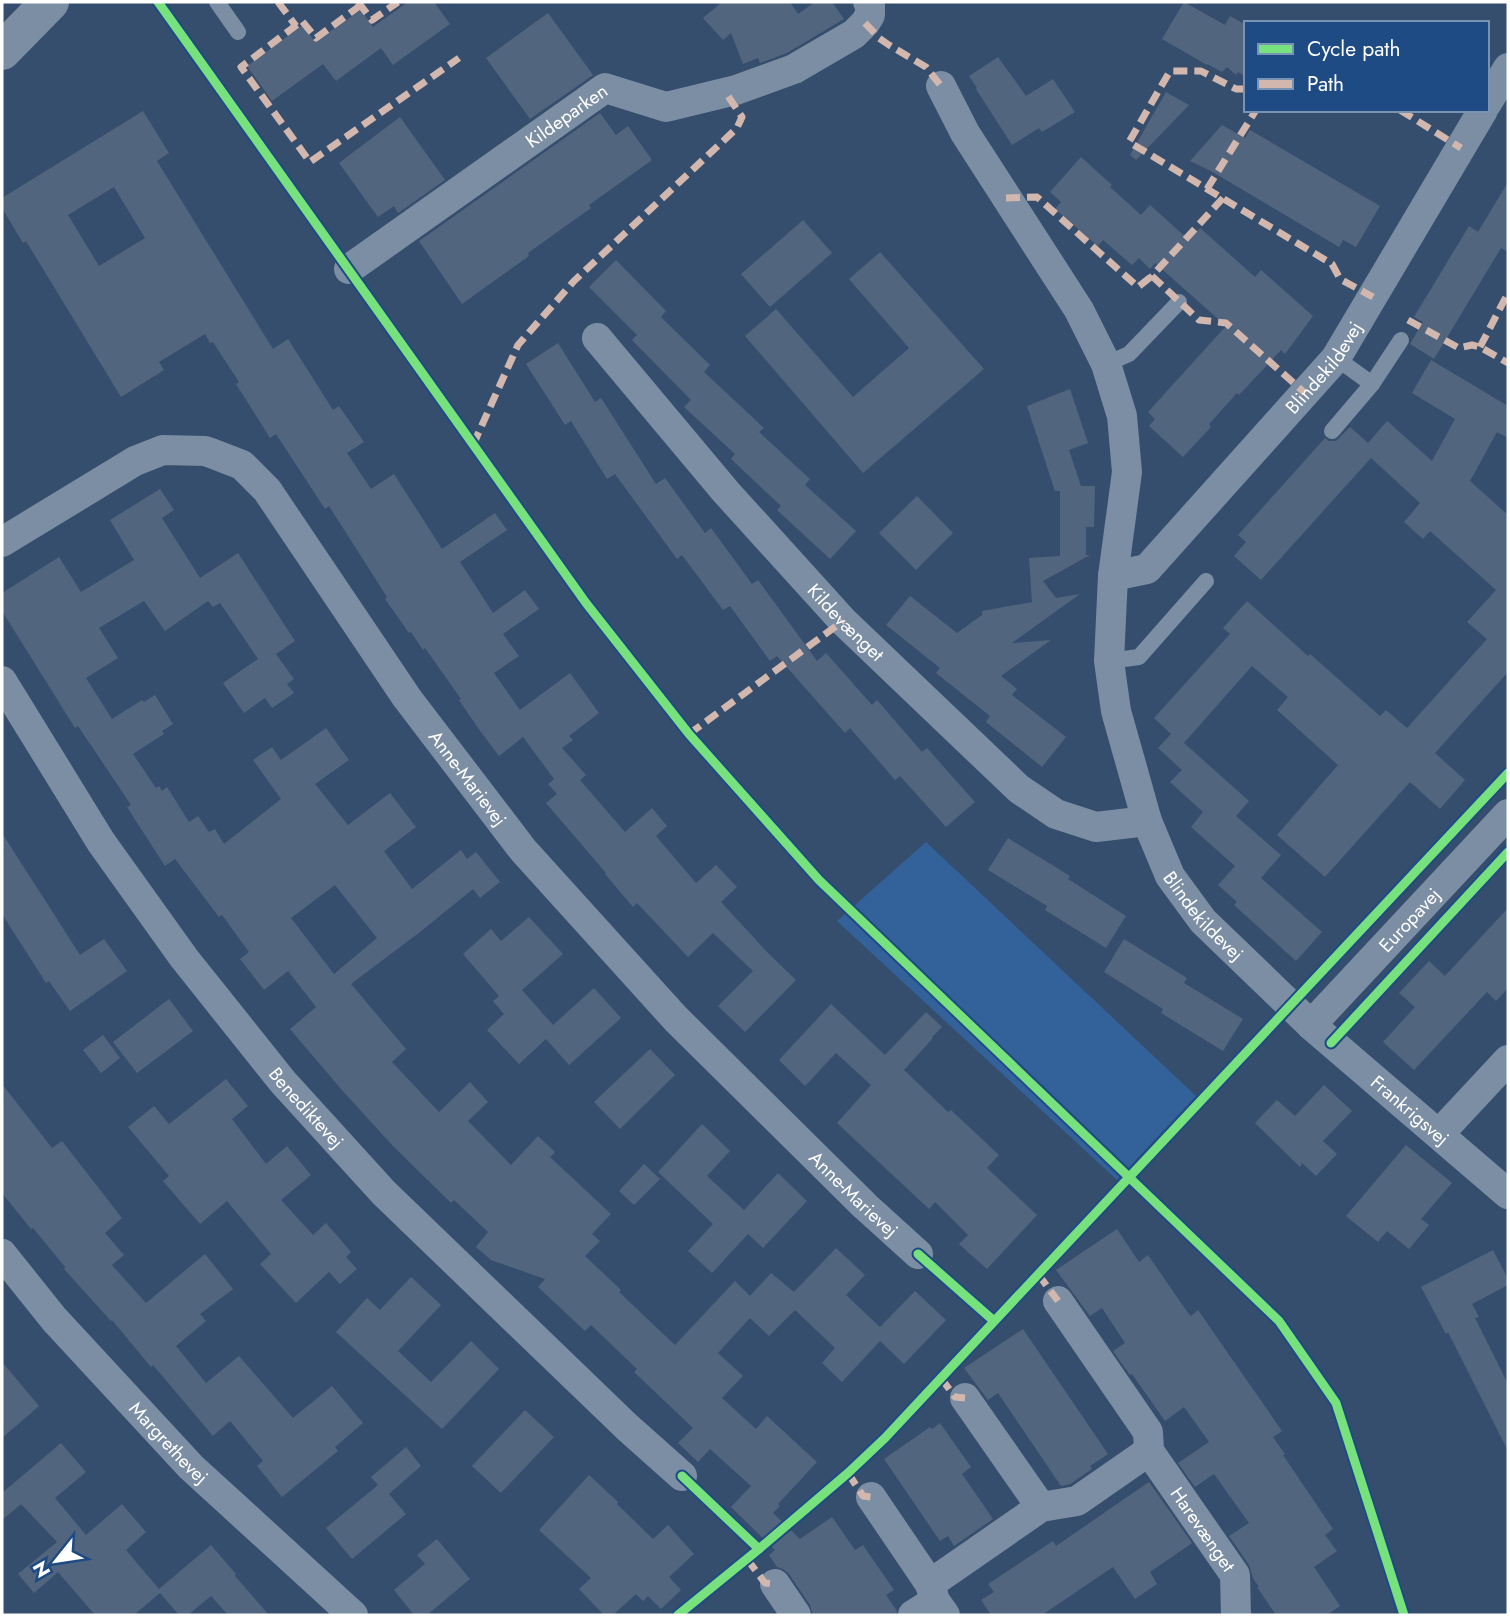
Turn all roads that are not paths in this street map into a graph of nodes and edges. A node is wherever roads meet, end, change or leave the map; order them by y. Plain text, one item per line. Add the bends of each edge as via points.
1 (50, 2) edge
2 (217, 2) edge
3 (869, 3) edge
4 (238, 32) dead end
5 (2, 51) edge
6 (1508, 68) edge
7 (941, 86) dead end
8 (1489, 100) edge
9 (1482, 112) edge
10 (349, 269) dead end
11 (1180, 302) dead end
12 (597, 338) dead end
13 (1401, 340) dead end
14 (1336, 358) junction
15 (1106, 365) junction
16 (1372, 384) junction
17 (1332, 431) dead end
18 (2, 542) edge
19 (1113, 576) junction
20 (1206, 581) dead end
21 (1109, 661) junction
22 (2, 681) edge
23 (1508, 814) edge
24 (1147, 821) junction
25 (1311, 1025) junction
26 (1508, 1060) edge
27 (1438, 1134) junction
28 (1508, 1194) edge
29 (2, 1254) edge
30 (918, 1254) dead end
31 (1058, 1301) dead end
32 (965, 1398) dead end
33 (1149, 1451) junction
34 (682, 1476) dead end
35 (871, 1497) dead end
36 (1041, 1507) junction
37 (775, 1584) dead end
38 (931, 1604) edge
39 (353, 1615) edge
40 (796, 1615) edge
41 (1236, 1615) edge

1 - 5 street
2 - 4 lane
3 - 10 street, Kildeparken via 870,15 854,34 794,69 736,90 666,107 605,88
6 - 8 street
7 - 15 street, Blindekildevej via 965,133 1079,310
9 - 14 street, Blindekildevej
11 - 15 lane via 1129,354
12 - 24 street, Kildevænget via 726,492 843,621 1019,789 1056,814 1096,827
13 - 16 lane
14 - 16 lane
14 - 19 street, Blindekildevej via 1147,569
15 - 19 street, Blindekildevej via 1122,416 1128,472
16 - 17 lane
18 - 30 street, Anne-Marievej via 135,461 163,450 205,451 242,466 267,490 407,698 523,850 676,1019
19 - 21 street, Blindekildevej
20 - 21 lane via 1139,657
21 - 24 street, Blindekildevej via 1116,711
22 - 34 street, Benediktevej via 101,842 184,958 283,1082 384,1193
23 - 25 street, Europavej
24 - 25 street, Blindekildevej via 1170,876 1203,921
25 - 27 street, Frankrigsvej
26 - 27 street
27 - 28 street, Frankrigsvej
29 - 39 street, Margrethevej via 54,1319 191,1467
31 - 33 street, Harevænget via 1148,1432
32 - 36 street
33 - 36 street via 1077,1501
33 - 41 street, Harevænget via 1235,1575
35 - 38 street
36 - 38 street
37 - 40 street

